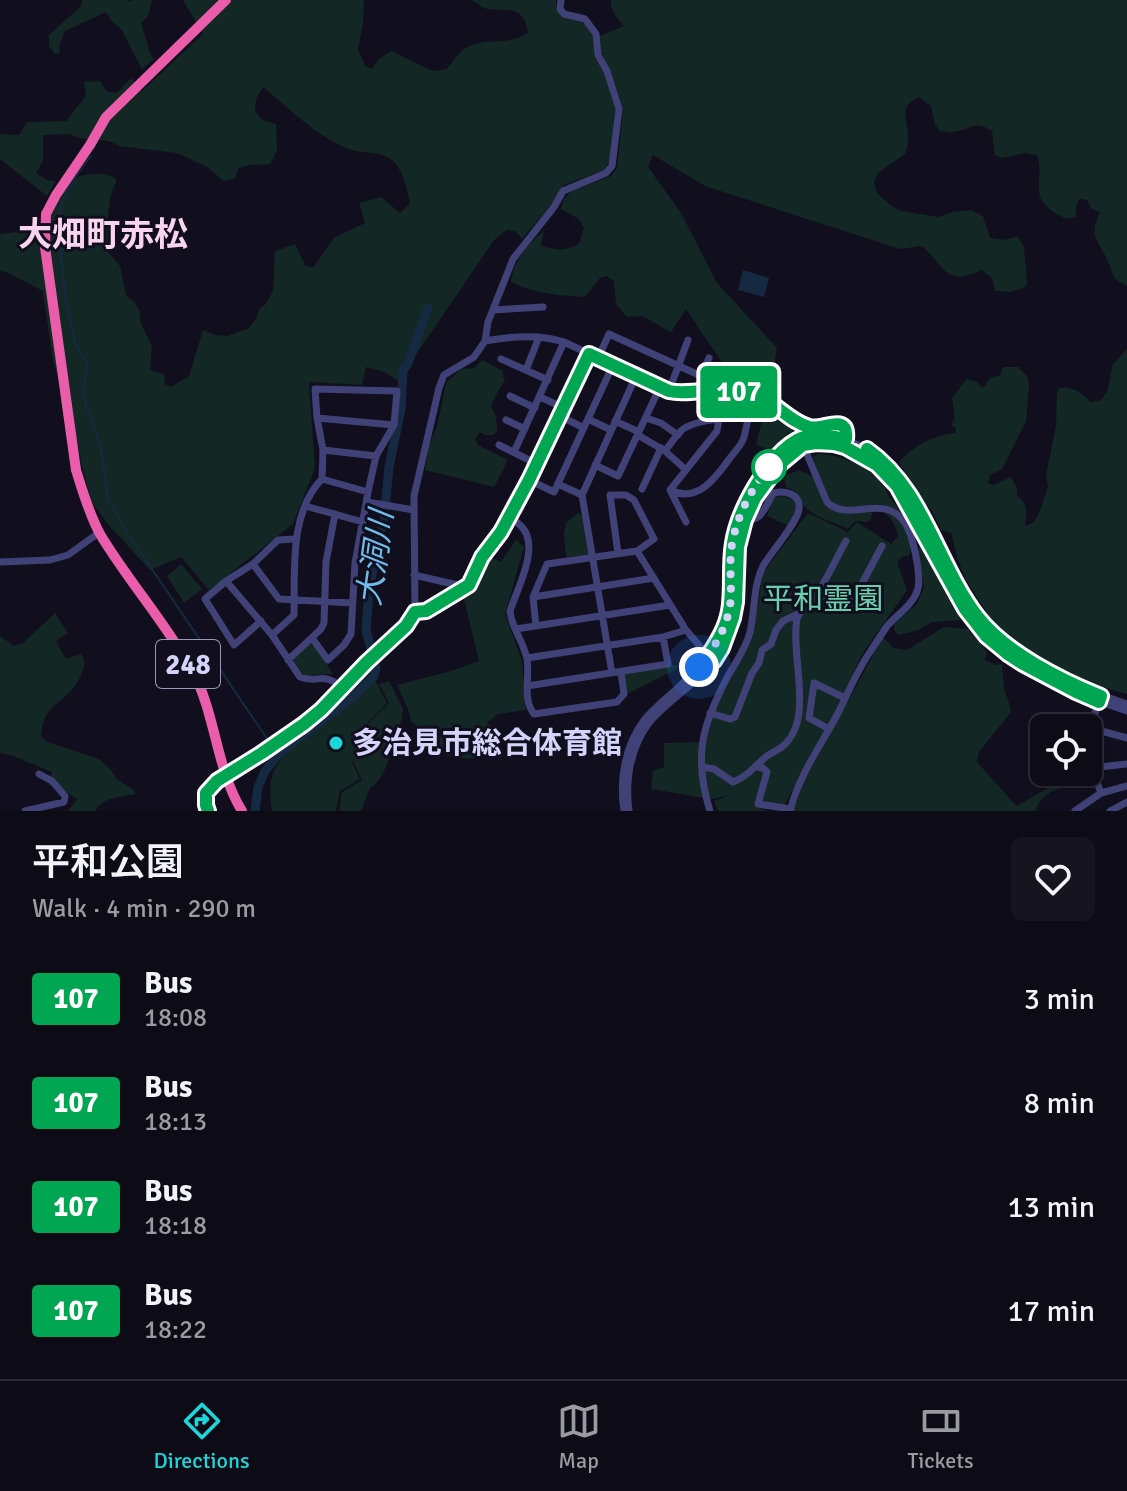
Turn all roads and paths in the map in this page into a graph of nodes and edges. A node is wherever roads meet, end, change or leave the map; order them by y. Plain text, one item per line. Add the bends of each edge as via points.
1 (226, 0) edge
2 (561, 0) edge
3 (543, 307) dead end
4 (493, 310) junction
5 (539, 337) junction
6 (688, 340) dead end
7 (485, 341) junction
8 (564, 342) junction
9 (589, 354) junction
10 (598, 358) junction
11 (709, 358) dead end
12 (501, 359) dead end
13 (613, 365) junction
14 (678, 366) junction
15 (526, 370) junction
16 (636, 376) junction
17 (548, 380) junction
18 (660, 387) junction
19 (669, 391) junction
20 (752, 394) junction
21 (510, 396) dead end
22 (540, 397) junction
23 (535, 408) junction
24 (564, 408) junction
25 (560, 416) junction
26 (317, 418) junction
27 (646, 418) junction
28 (748, 418) junction
29 (588, 419) junction
30 (719, 419) junction
31 (506, 420) dead end
32 (615, 421) junction
33 (394, 425) junction
34 (584, 428) junction
35 (525, 429) junction
36 (611, 430) junction
37 (638, 434) junction
38 (678, 435) junction
39 (845, 443) junction
40 (499, 445) dead end
41 (803, 445) junction
42 (323, 450) junction
43 (663, 450) junction
44 (514, 452) junction
45 (376, 456) junction
46 (537, 464) junction
47 (595, 465) junction
48 (685, 469) junction
49 (322, 479) junction
50 (529, 480) junction
51 (558, 484) junction
52 (642, 489) dead end
53 (670, 490) junction
54 (368, 492) junction
55 (582, 495) junction
56 (367, 502) junction
57 (305, 506) junction
58 (414, 510) junction
59 (335, 514) junction
60 (509, 518) junction
61 (745, 520) junction
62 (363, 522) junction
63 (686, 522) dead end
64 (100, 532) junction
65 (295, 539) junction
66 (846, 541) dead end
67 (882, 546) dead end
68 (637, 551) junction
69 (618, 553) junction
70 (593, 557) junction
71 (0, 562) edge
72 (253, 564) junction
73 (414, 575) junction
74 (654, 578) junction
75 (226, 581) junction
76 (597, 586) junction
77 (466, 587) junction
78 (533, 597) junction
79 (815, 597) junction
80 (294, 600) junction
81 (324, 602) junction
82 (352, 603) junction
83 (670, 605) junction
84 (415, 612) junction
85 (798, 614) junction
86 (602, 616) junction
87 (261, 621) junction
88 (536, 626) junction
89 (516, 629) junction
90 (686, 630) junction
91 (272, 635) junction
92 (663, 637) junction
93 (312, 638) junction
94 (607, 646) junction
95 (527, 658) junction
96 (711, 658) junction
97 (288, 660) junction
98 (616, 673) junction
99 (527, 686) junction
100 (342, 687) junction
101 (845, 698) junction
102 (1100, 699) junction
103 (1127, 704) edge
104 (1127, 711) edge
105 (710, 713) junction
106 (1095, 714) edge
107 (829, 729) junction
108 (1102, 731) edge
109 (1127, 738) edge
110 (1127, 764) edge
111 (702, 767) junction
112 (757, 767) junction
113 (1102, 767) edge
114 (39, 774) dead end
115 (227, 775) junction
116 (1098, 786) edge
117 (1127, 786) edge
118 (1101, 793) junction
119 (1127, 802) edge
120 (790, 810) edge
121 (25, 811) edge
122 (208, 811) edge
123 (242, 811) edge
124 (626, 811) edge
125 (710, 811) edge
126 (1075, 811) edge
127 (1110, 811) edge

1 - 64 highway, 248 via 106,117 46,214 45,247 76,470
2 - 4 street via 564,14 585,19 594,29 617,102 612,166 563,191 513,259
3 - 4 street
4 - 7 street
5 - 7 street
5 - 8 street
5 - 15 street
6 - 14 street
7 - 58 street via 474,357 444,375
8 - 9 street
8 - 17 street
9 - 10 street
9 - 24 street
10 - 13 street
10 - 14 street via 609,334
11 - 14 street via 701,376
12 - 15 street
13 - 16 street
13 - 29 street
14 - 19 street
15 - 17 street
16 - 18 street
16 - 32 street
17 - 22 street
18 - 19 street
18 - 27 street
19 - 20 street
20 - 28 street
20 - 39 street via 813,429 842,425
21 - 23 street
22 - 23 street
22 - 24 street
23 - 35 street
24 - 25 street
25 - 34 street
25 - 46 street
26 - 33 street
26 - 33 street via 315,389 383,389 397,391
26 - 42 street
27 - 37 street
27 - 38 street
28 - 30 street
28 - 53 street via 744,441 705,488
29 - 34 street
29 - 36 street
30 - 38 street via 683,428
30 - 48 street via 717,431
31 - 35 street
32 - 36 street
32 - 37 street
33 - 45 street
34 - 51 street
35 - 44 street
36 - 47 street
37 - 43 street
37 - 47 street via 618,476
38 - 43 street
39 - 41 street
39 - 96 street via 819,435 797,440 746,501 731,558 729,613
39 - 102 street via 897,486 965,609 986,636 1023,664
40 - 44 street
41 - 61 street via 767,479
41 - 101 street via 832,507 885,508 905,523 919,579 916,594 867,655
42 - 45 street
42 - 49 street
43 - 48 street
43 - 52 street
44 - 46 street
45 - 54 street
46 - 50 street
47 - 55 street
48 - 53 street
49 - 54 street
49 - 57 street
50 - 51 street via 554,492
50 - 60 street
51 - 55 street
53 - 63 street
54 - 56 street
55 - 70 street
56 - 58 street
56 - 62 street
57 - 59 street
57 - 65 street
58 - 73 street
59 - 62 street
59 - 81 street
60 - 77 street
60 - 89 street via 522,526 529,540 510,611
61 - 96 street via 733,618 722,648
61 - 105 street via 758,519 774,493 798,499 796,519 758,576 750,633
62 - 82 street
64 - 71 street via 68,555
64 - 115 highway, 248 via 194,674
65 - 72 street via 278,540
65 - 80 street
66 - 79 street
67 - 79 street via 849,608
68 - 69 street
68 - 69 street via 654,539 634,500 610,495
68 - 74 street
69 - 70 street
70 - 76 street
70 - 78 street via 547,564
72 - 75 street
72 - 80 street via 279,599
73 - 77 street
73 - 84 street
74 - 76 street
74 - 83 street
75 - 87 street
75 - 87 street via 205,599 234,645
76 - 78 street
76 - 86 street
77 - 84 street
78 - 88 street
79 - 85 street
80 - 81 street
80 - 91 street via 294,615
81 - 82 street
81 - 93 street via 324,623
82 - 93 street via 351,634 328,660
83 - 86 street
83 - 90 street
84 - 100 street
85 - 105 street via 783,621 762,650 735,717
85 - 112 street via 797,721 784,746
86 - 88 street
86 - 94 street
87 - 91 street
88 - 89 street
89 - 95 street
90 - 92 street
90 - 96 street
91 - 97 street
92 - 94 street
92 - 98 street via 668,664
93 - 97 street
94 - 95 street
94 - 98 street
95 - 99 street
96 - 124 street via 641,736 630,761
97 - 100 street via 300,677 324,677
98 - 99 street
98 - 99 street via 624,694 617,702 534,714 528,707
100 - 115 street via 312,717
101 - 107 street
101 - 107 street via 814,683 809,718
102 - 103 street
102 - 104 street
102 - 106 street
105 - 111 street via 701,745
107 - 120 street
108 - 109 street
110 - 113 street
111 - 112 street via 733,782
111 - 125 street
112 - 120 street via 767,772 758,804
114 - 121 street via 52,781 64,802
115 - 122 street via 206,793
115 - 123 highway, 248
116 - 118 street
117 - 118 street
118 - 126 street
119 - 127 street

